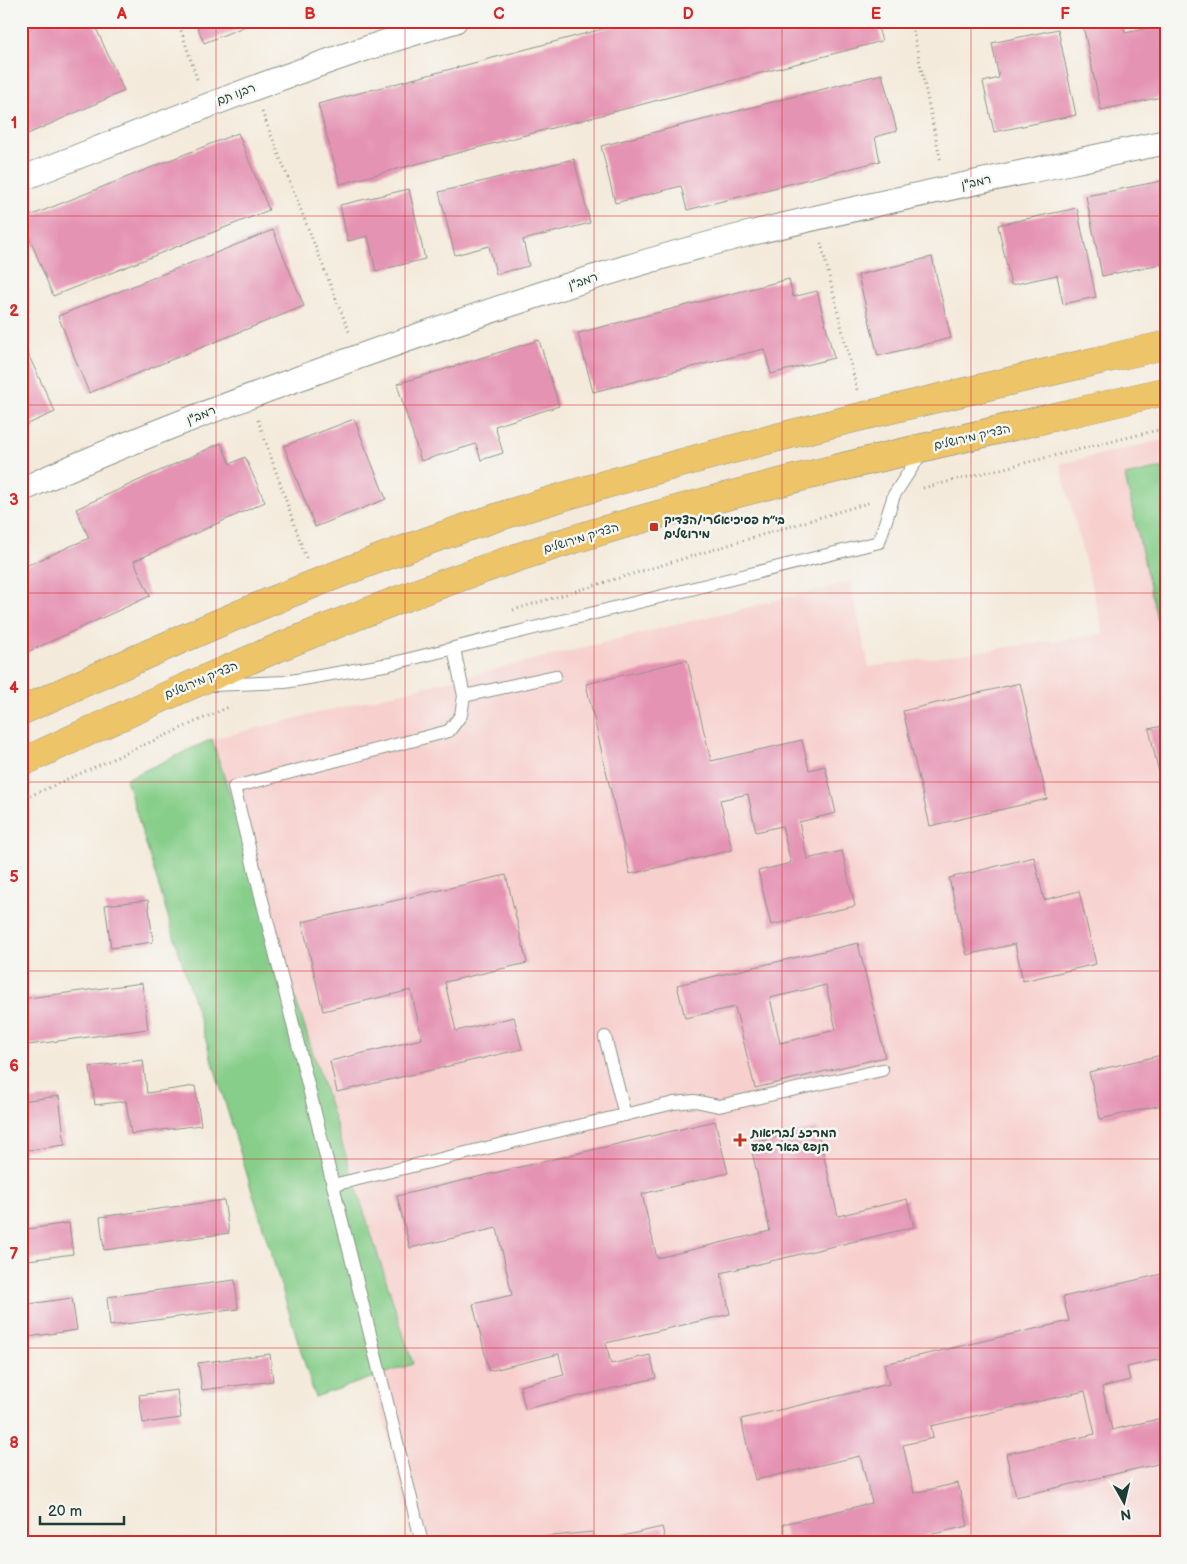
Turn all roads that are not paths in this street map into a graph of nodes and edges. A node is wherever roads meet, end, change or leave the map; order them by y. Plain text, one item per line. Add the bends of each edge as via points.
1 (455, 21) edge
2 (1166, 142) edge
3 (21, 179) edge
4 (1166, 345) edge
5 (1166, 391) edge
6 (925, 448) junction
7 (21, 490) edge
8 (454, 649) junction
9 (555, 676) dead end
10 (188, 685) junction
11 (464, 696) junction
12 (21, 712) edge
13 (21, 763) edge
14 (605, 1037) dead end
15 (882, 1070) dead end
16 (625, 1115) junction
17 (333, 1185) junction
18 (422, 1543) edge

1 - 3 street, רבנו תם via 401,36 252,88
2 - 7 street, רמב"ן via 816,218 629,266 463,320 250,396
4 - 12 main road via 863,416 605,483 494,518 315,584 134,660
5 - 6 main road, הצדיק מירושלים
6 - 8 lane via 894,495 879,542
6 - 10 main road, הצדיק מירושלים via 627,524 509,561 301,637
8 - 10 lane via 285,682
8 - 11 lane
9 - 11 lane
10 - 13 main road, הצדיק מירושלים
11 - 17 lane via 461,715 449,731 234,787
14 - 16 lane
15 - 16 lane via 718,1106 695,1100 674,1102
16 - 17 lane
17 - 18 lane

